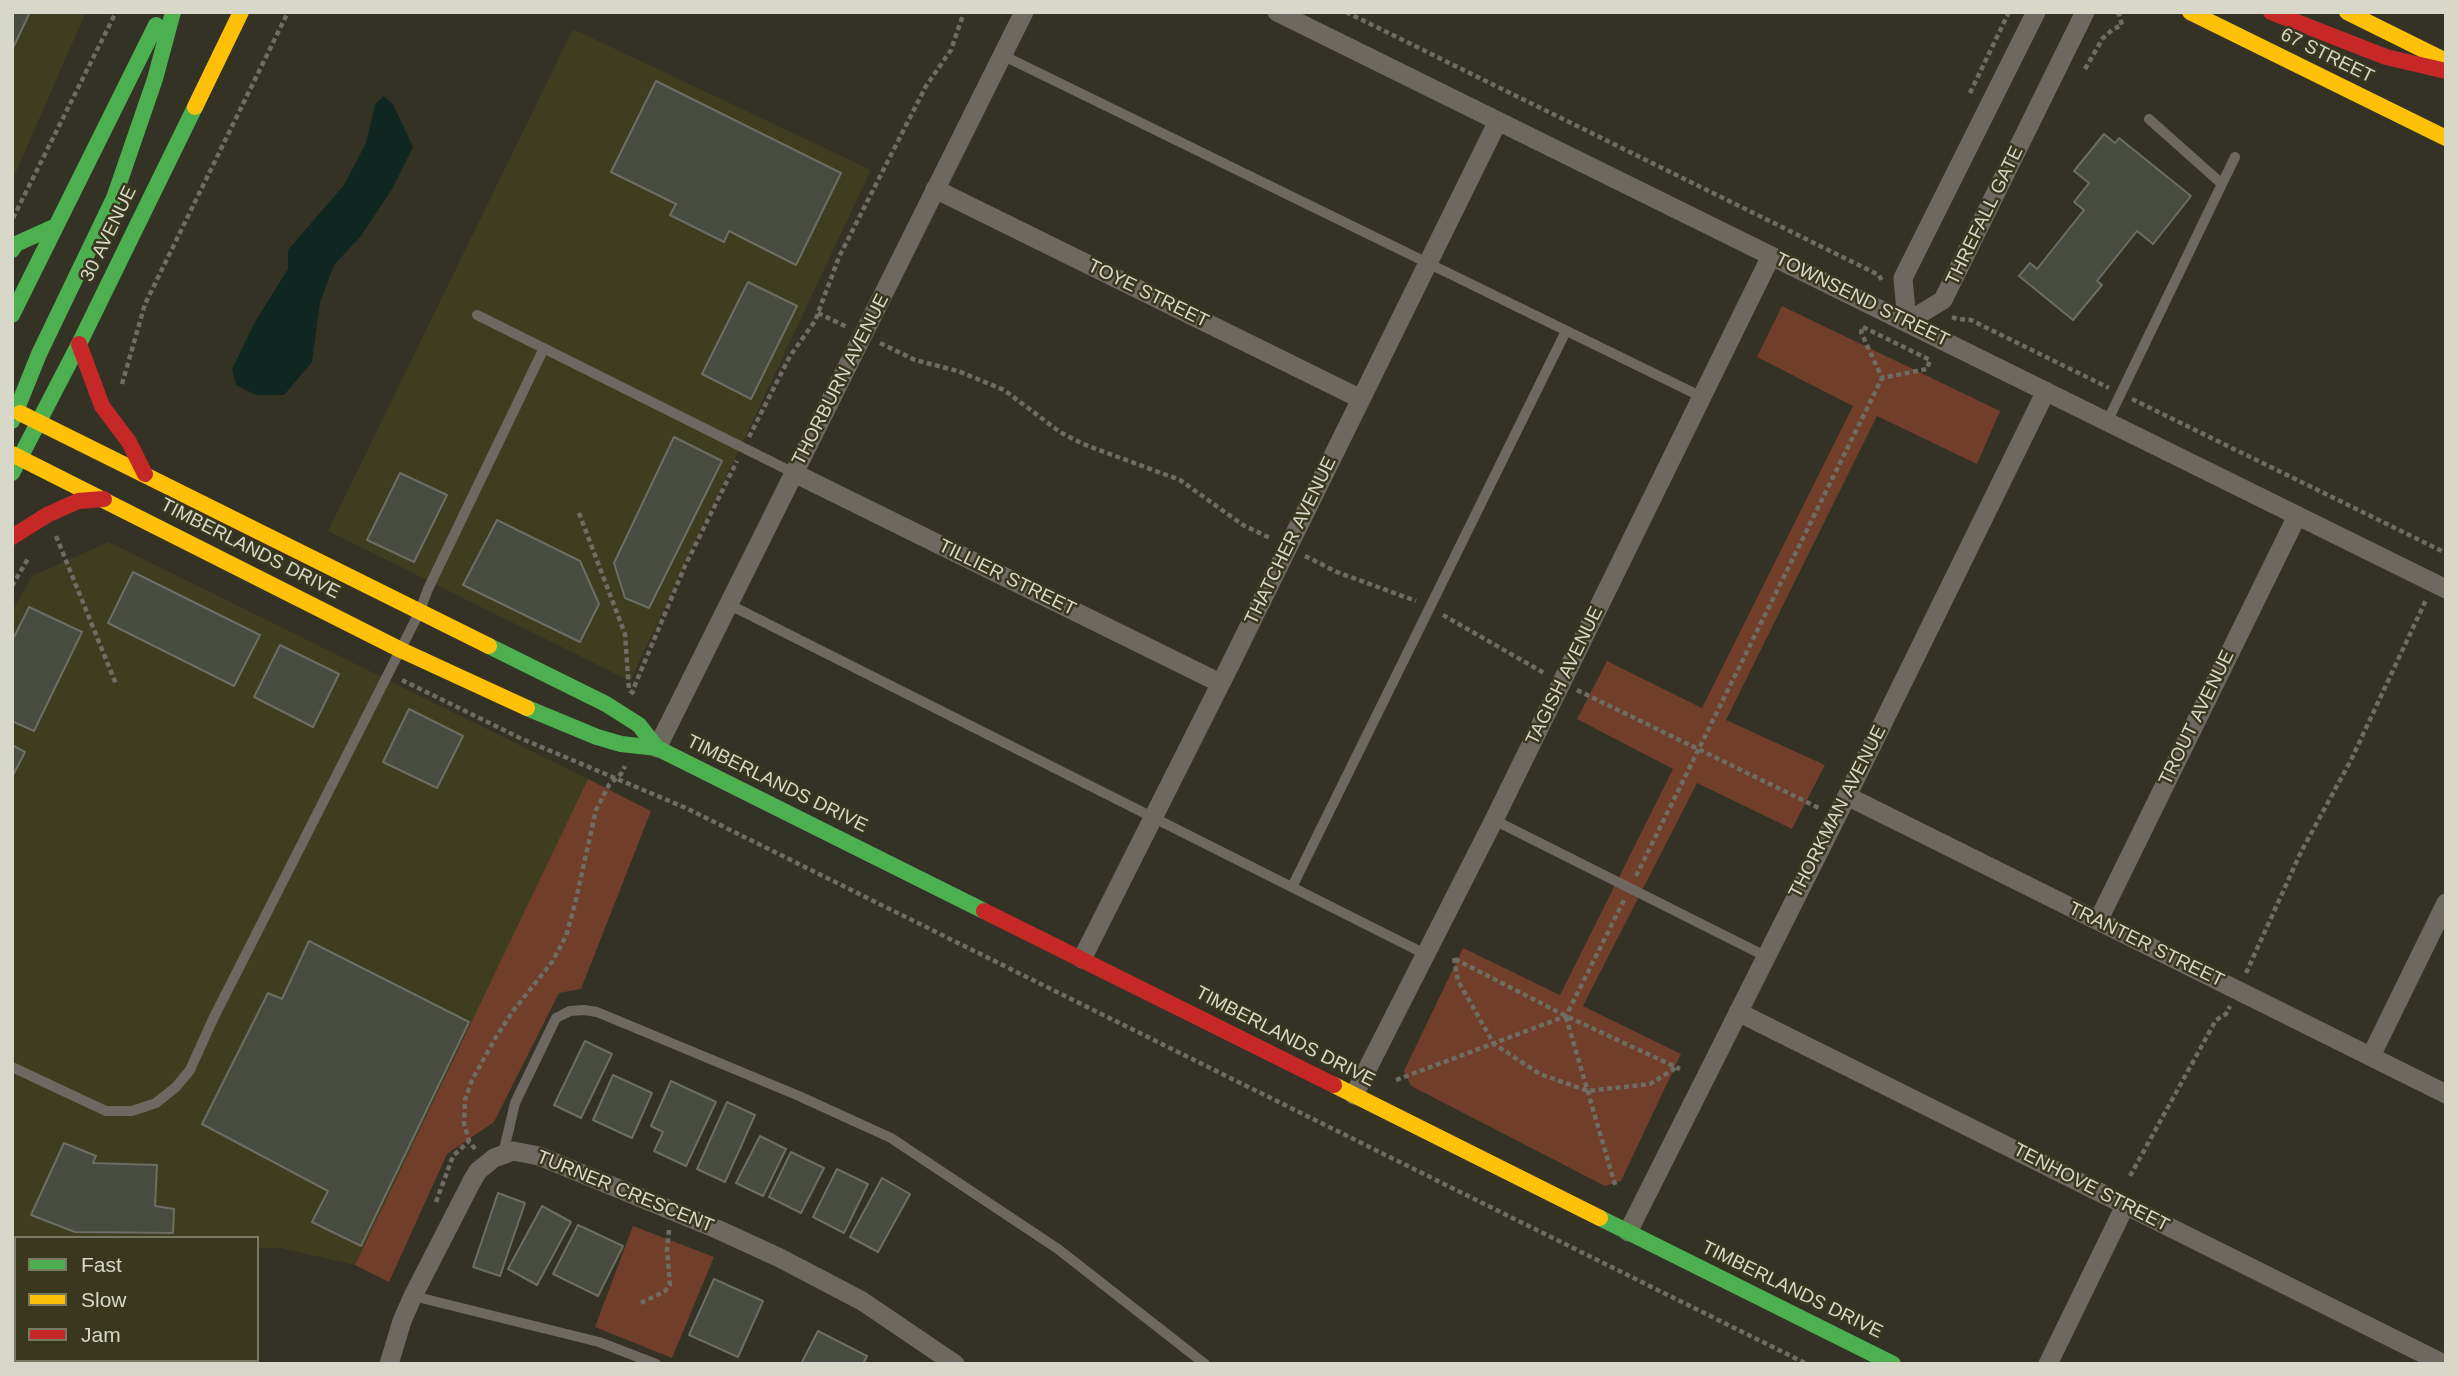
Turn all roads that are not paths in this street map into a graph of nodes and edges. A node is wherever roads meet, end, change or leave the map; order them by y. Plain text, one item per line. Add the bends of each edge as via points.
1 (162, 12) edge
2 (173, 12) edge
3 (241, 12) edge
4 (1024, 12) edge
5 (1277, 12) edge
6 (2036, 12) edge
7 (2085, 12) edge
8 (2190, 12) edge
9 (2271, 12) edge
10 (2347, 12) edge
11 (1002, 55) junction
12 (2446, 61) edge
13 (2446, 71) edge
14 (2149, 119) dead end
15 (1498, 121) junction
16 (2446, 138) edge
17 (2235, 157) dead end
18 (2221, 184) junction
19 (935, 189) junction
20 (56, 226) junction
21 (12, 250) edge
22 (1771, 256) junction
23 (1428, 263) junction
24 (12, 315) edge
25 (477, 315) dead end
26 (1907, 323) junction
27 (1566, 331) junction
28 (79, 344) junction
29 (544, 348) junction
30 (2046, 391) junction
31 (1702, 397) junction
32 (1361, 399) junction
33 (13, 414) edge
34 (2107, 422) junction
35 (38, 423) junction
36 (15, 452) edge
37 (12, 472) edge
38 (794, 472) junction
39 (145, 474) junction
40 (104, 499) junction
41 (2297, 516) junction
42 (12, 537) edge
43 (2437, 593) edge
44 (727, 604) junction
45 (419, 613) junction
46 (401, 650) junction
47 (1220, 683) junction
48 (657, 748) junction
49 (1847, 796) junction
50 (1154, 818) junction
51 (1494, 820) junction
52 (1293, 887) junction
53 (2446, 904) edge
54 (2098, 921) junction
55 (1427, 955) junction
56 (1765, 956) junction
57 (1082, 959) junction
58 (1738, 1012) junction
59 (2371, 1056) junction
60 (12, 1067) edge
61 (2446, 1094) edge
62 (1354, 1095) junction
63 (494, 1159) junction
64 (2126, 1206) junction
65 (1628, 1233) junction
66 (413, 1296) junction
67 (389, 1364) edge
68 (656, 1364) edge
69 (955, 1364) edge
70 (1205, 1364) edge
71 (1893, 1364) edge
72 (2048, 1364) edge
73 (2444, 1364) edge

1 - 20 street
2 - 33 street via 114,198
3 - 28 street, 30 AVENUE
4 - 11 street, THORBURN AVENUE
5 - 15 street, TOWNSEND STREET
6 - 26 street via 1903,278
7 - 26 street, THREFALL GATE via 1943,300
8 - 16 street, 67 STREET
9 - 13 street via 2386,57
10 - 12 street
11 - 19 street, THORBURN AVENUE
11 - 23 lane
14 - 18 lane
15 - 22 street, TOWNSEND STREET
15 - 23 street, THATCHER AVENUE
17 - 18 lane
18 - 34 lane
19 - 32 street, TOYE STREET
19 - 38 street, THORBURN AVENUE
20 - 21 street
20 - 24 street
22 - 26 street, TOWNSEND STREET
22 - 31 street, TAGISH AVENUE
23 - 27 lane
23 - 32 street, THATCHER AVENUE
25 - 29 lane
26 - 30 street, TOWNSEND STREET
27 - 31 lane
27 - 52 lane
28 - 35 street, 30 AVENUE
28 - 39 street via 102,406 129,442
29 - 38 lane
29 - 45 lane
30 - 34 street, TOWNSEND STREET
30 - 49 street, THORKMAN AVENUE
31 - 51 street, TAGISH AVENUE
32 - 47 street, THATCHER AVENUE
33 - 35 street, TIMBERLANDS DRIVE
34 - 41 street, TOWNSEND STREET
35 - 36 street, 30 AVENUE
35 - 39 street, TIMBERLANDS DRIVE
36 - 37 street, 30 AVENUE
36 - 40 street, TIMBERLANDS DRIVE
38 - 44 street, THORBURN AVENUE
38 - 47 street, TILLIER STREET
39 - 45 street, TIMBERLANDS DRIVE
40 - 42 street via 78,501
40 - 46 street, TIMBERLANDS DRIVE
41 - 43 street, TOWNSEND STREET
41 - 54 street, TROUT AVENUE
44 - 48 street, THORBURN AVENUE
44 - 50 lane
45 - 46 lane
45 - 48 street, TIMBERLANDS DRIVE via 606,704 639,725
46 - 48 street, TIMBERLANDS DRIVE via 597,737
46 - 60 lane via 190,1070 176,1087 156,1103 132,1111 106,1111
47 - 50 street, THATCHER AVENUE
48 - 57 street, TIMBERLANDS DRIVE
49 - 54 street, TRANTER STREET
49 - 56 street, THORKMAN AVENUE
50 - 52 lane
50 - 57 street, THATCHER AVENUE
51 - 55 street, TAGISH AVENUE
51 - 56 lane
52 - 55 lane
53 - 59 street
54 - 59 street, TRANTER STREET
55 - 62 street, TAGISH AVENUE
56 - 58 street, THORKMAN AVENUE
57 - 62 street, TIMBERLANDS DRIVE
58 - 64 street, TENHOVE STREET
58 - 65 street, THORKMAN AVENUE
59 - 61 street, TRANTER STREET
62 - 65 street, TIMBERLANDS DRIVE
63 - 66 street via 471,1181
63 - 69 street, TURNER CRESCENT via 524,1152 539,1156 780,1258 889,1318
63 - 70 lane via 556,1018 570,1011 597,1012 891,1138 1058,1249
64 - 72 street
64 - 73 street, TENHOVE STREET
65 - 71 street, TIMBERLANDS DRIVE
66 - 67 street
66 - 68 lane via 599,1342

